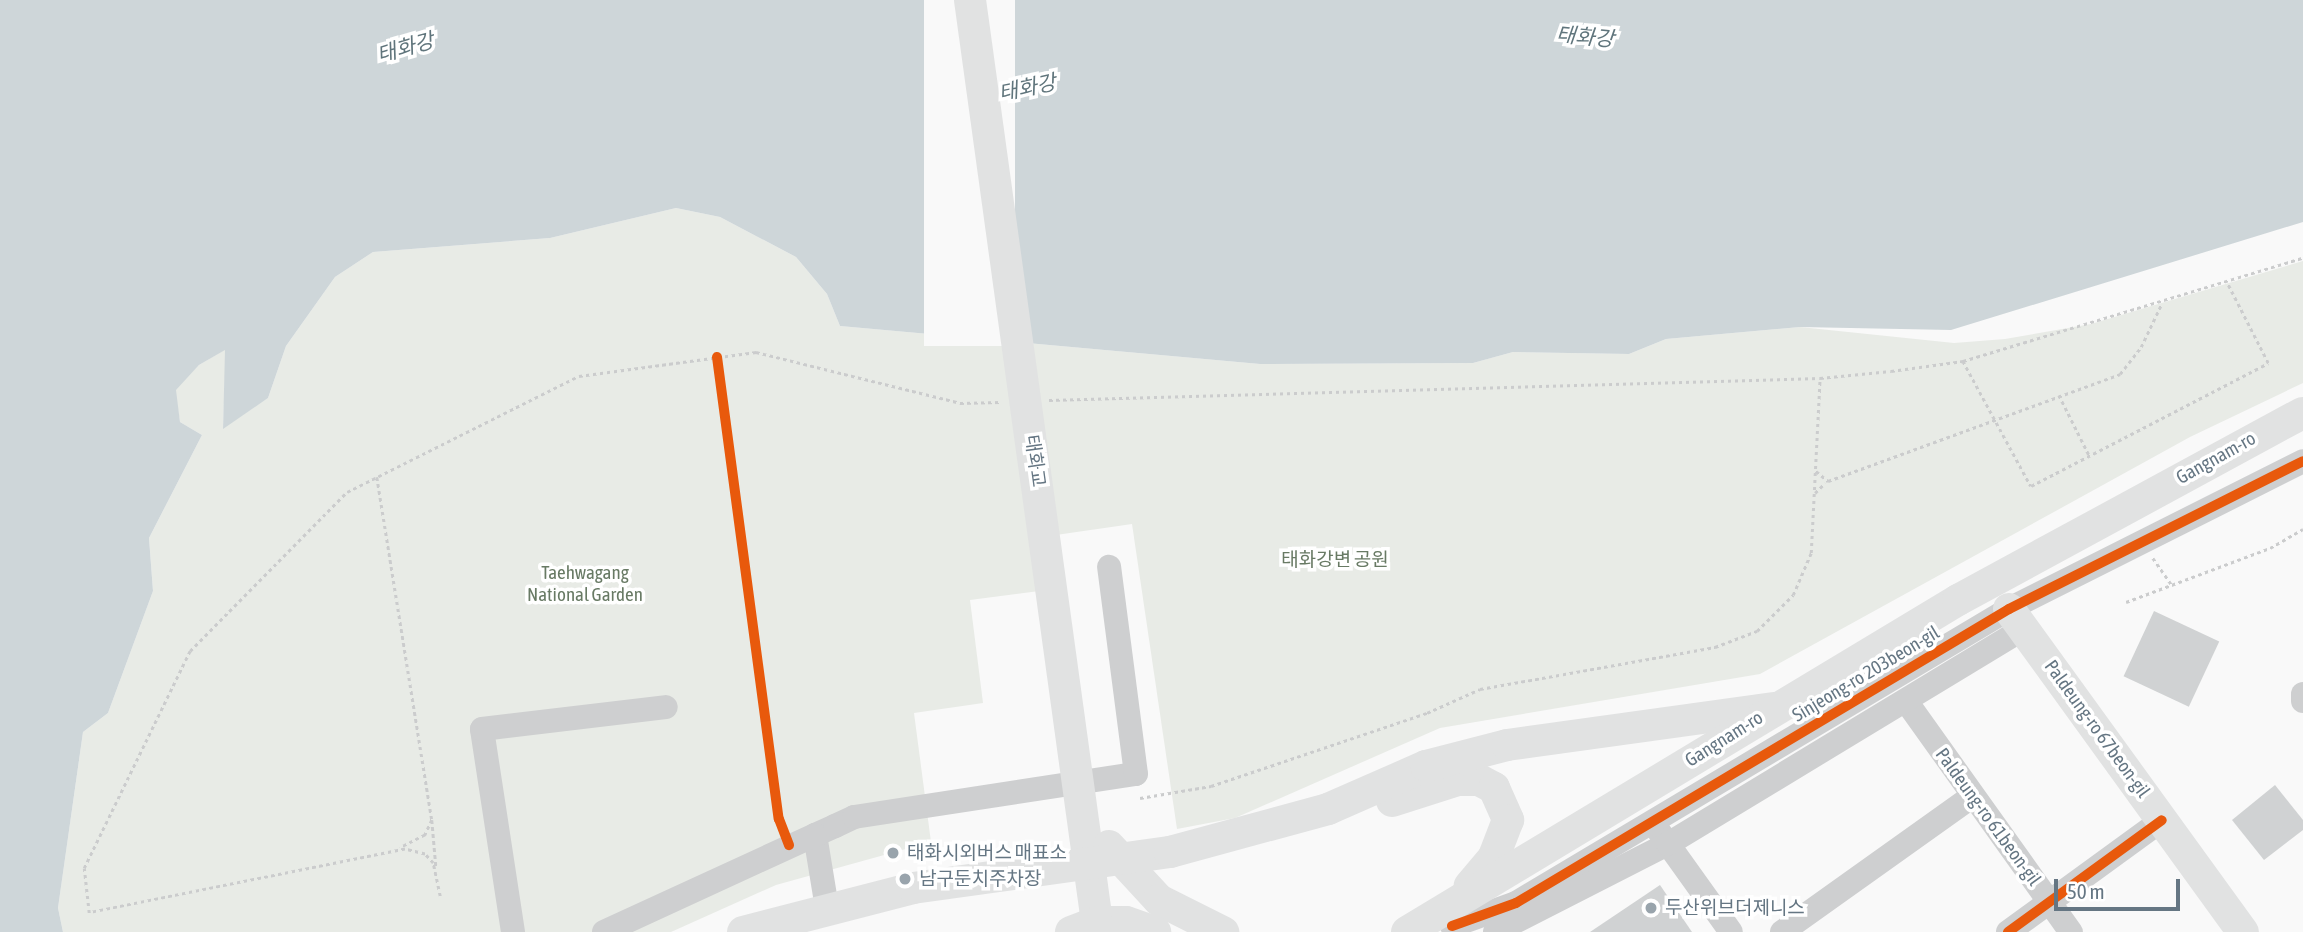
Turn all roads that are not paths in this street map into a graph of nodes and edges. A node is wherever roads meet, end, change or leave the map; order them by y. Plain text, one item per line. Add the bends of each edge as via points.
1 (970, 0) edge
2 (2303, 412) edge
3 (2303, 461) edge
4 (1109, 567) dead end
5 (2017, 619) junction
6 (1822, 681) junction
7 (2303, 694) edge
8 (1906, 701) junction
9 (2303, 701) edge
10 (666, 707) dead end
11 (1773, 708) junction
12 (1973, 796) junction
13 (1328, 809) junction
14 (1085, 818) junction
15 (2162, 820) junction
16 (1652, 821) junction
17 (815, 835) junction
18 (1668, 844) junction
19 (2049, 902) junction
20 (827, 908) junction
21 (1080, 923) edge
22 (1447, 923) edge
23 (513, 932) edge
24 (604, 932) edge
25 (743, 932) edge
26 (1155, 932) edge
27 (1223, 932) edge
28 (1407, 932) edge
29 (1495, 932) edge
30 (1731, 932) edge
31 (1782, 932) edge
32 (2008, 932) edge
33 (2071, 932) edge
34 (2243, 932) edge

1 - 14 main road, 태화교
2 - 6 main road, Gangnam-ro via 1958,600
3 - 5 street, Sinjeong-ro 203beon-gil
4 - 17 street via 1136,774 854,817
5 - 8 street
5 - 15 main road, Paldeung-ro 67beon-gil
5 - 16 street, Sinjeong-ro 203beon-gil
6 - 11 main road, Gangnam-ro
6 - 22 street via 1813,703
7 - 9 street
8 - 12 street, Paldeung-ro 61beon-gil
8 - 18 street
10 - 23 street via 482,729
11 - 13 main road via 1507,745 1426,766
11 - 22 main road, Gangnam-ro
12 - 19 street, Paldeung-ro 61beon-gil
12 - 31 street
13 - 20 main road via 1170,852 913,888
13 - 22 main road via 1384,803 1458,780 1479,780 1494,788 1508,820 1503,840
14 - 21 main road, 태화교
14 - 27 main road via 1146,890
15 - 19 street
15 - 34 main road, Paldeung-ro 67beon-gil
16 - 18 street
16 - 22 street, Sinjeong-ro 203beon-gil via 1516,903
17 - 20 street
17 - 24 street
18 - 29 street
18 - 30 street
19 - 32 street
19 - 33 street, Paldeung-ro 61beon-gil
20 - 25 main road
21 - 26 main road via 1126,922
22 - 28 main road, Gangnam-ro

